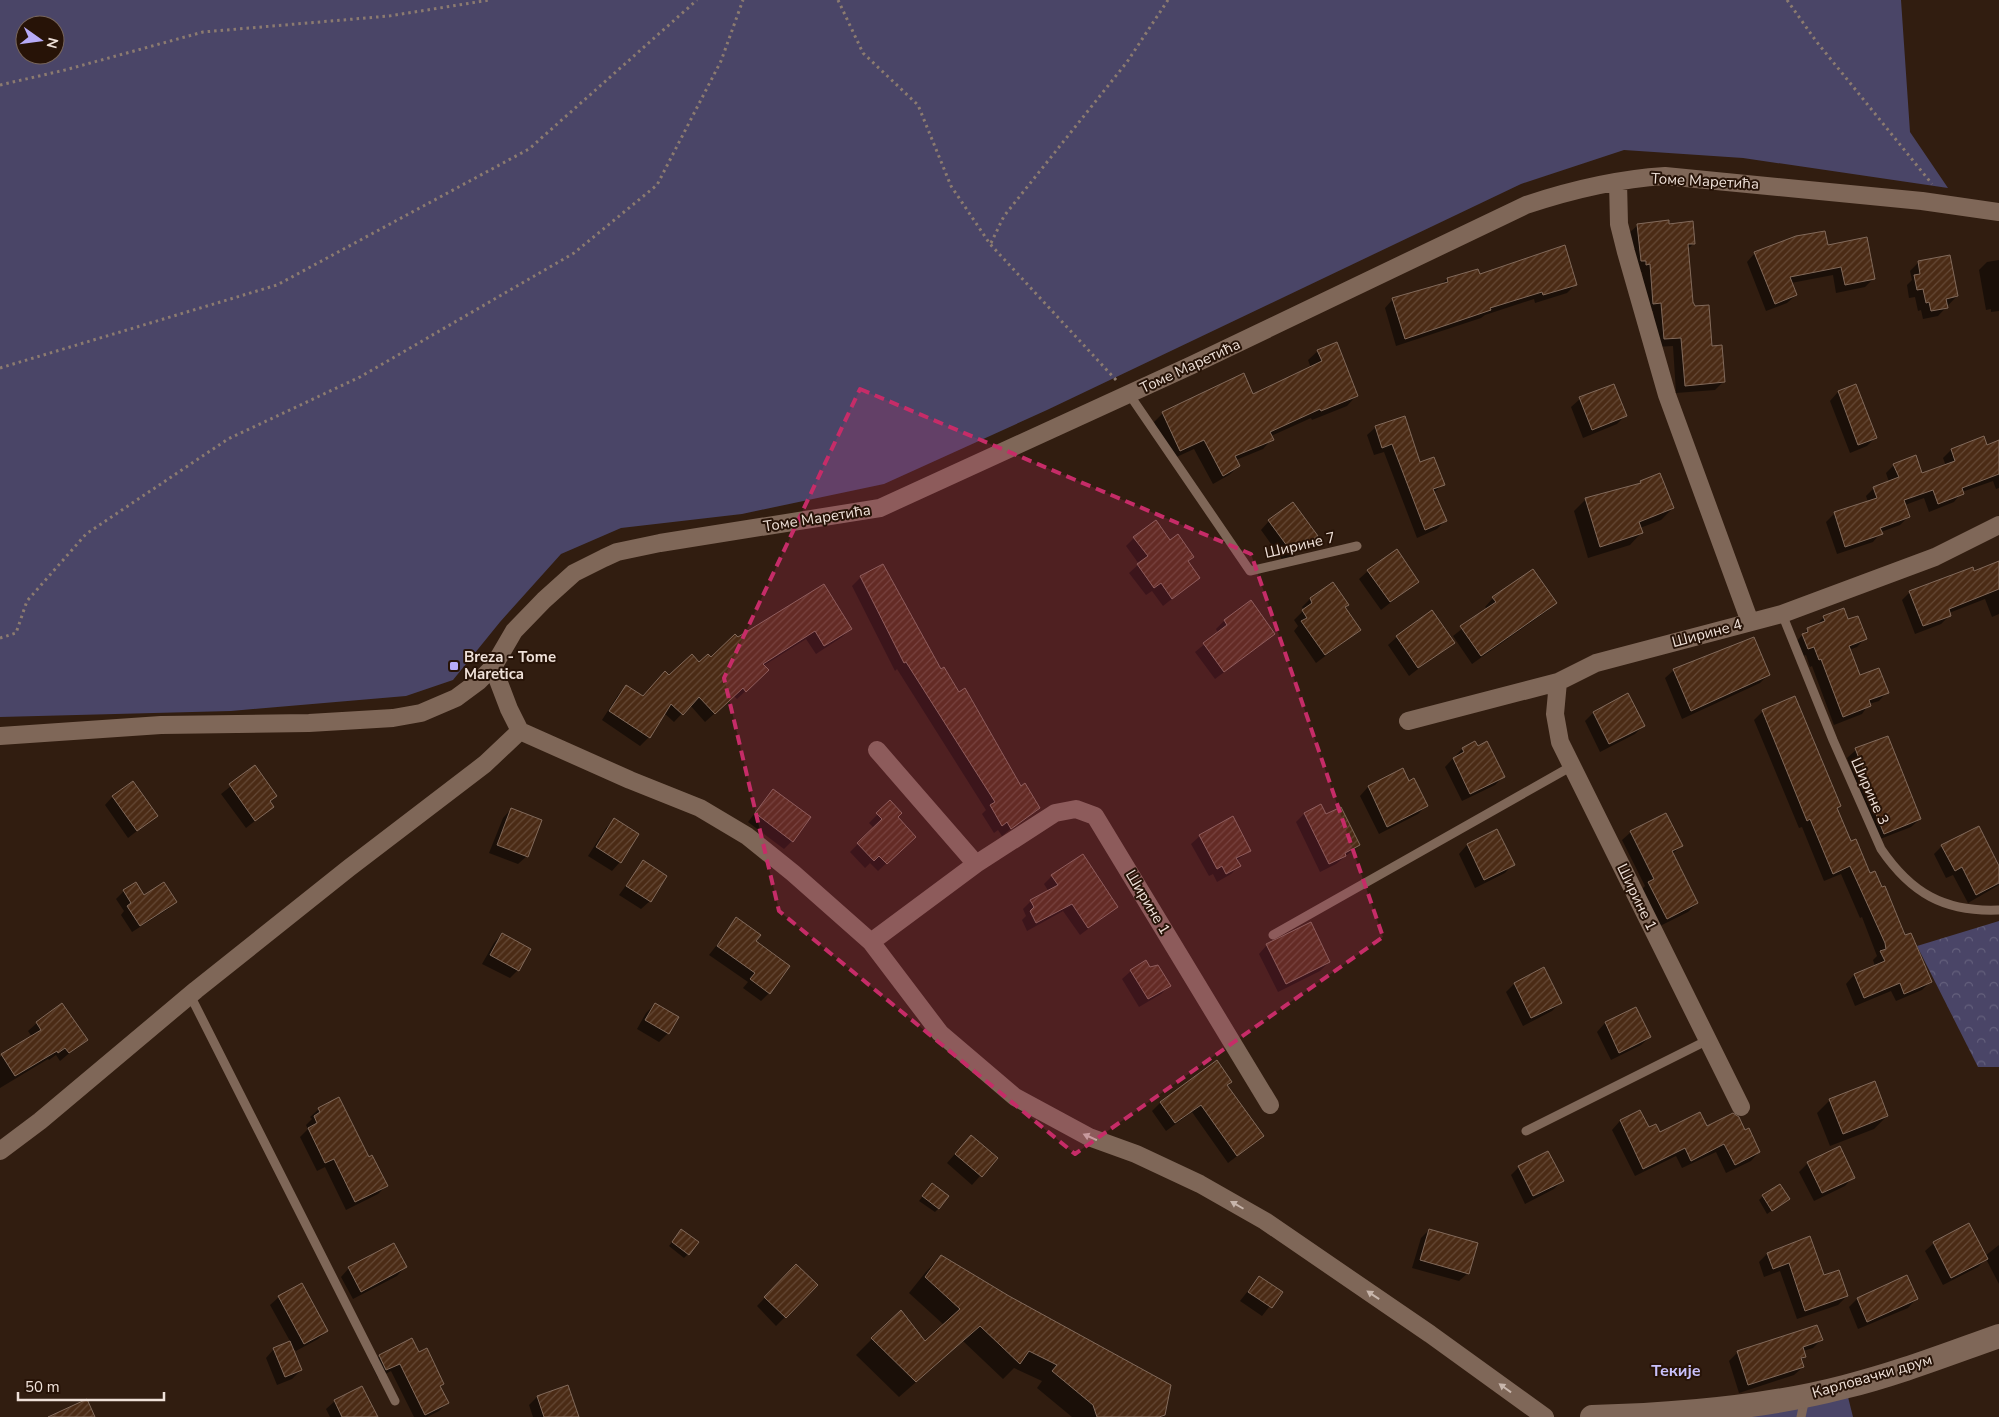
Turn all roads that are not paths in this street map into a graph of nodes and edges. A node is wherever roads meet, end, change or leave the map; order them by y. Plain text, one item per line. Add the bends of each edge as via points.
1 (1618, 182) junction
2 (1999, 212) edge
3 (1129, 394) junction
4 (1999, 525) edge
5 (1356, 546) dead end
6 (1782, 614) junction
7 (1750, 622) junction
8 (493, 667) junction
9 (1558, 682) junction
10 (1408, 721) dead end
11 (520, 730) junction
12 (0, 736) edge
13 (877, 750) dead end
14 (1572, 766) junction
15 (976, 864) junction
16 (1998, 910) edge
17 (1273, 935) dead end
18 (871, 942) junction
19 (191, 996) junction
20 (1708, 1040) junction
21 (1270, 1105) dead end
22 (1741, 1107) dead end
23 (1526, 1130) dead end
24 (0, 1151) edge
25 (1999, 1336) edge
26 (395, 1401) dead end
27 (1803, 1406) edge
28 (1545, 1417) edge
29 (1592, 1417) edge

1 - 2 street, Томе Маретића via 1649,177 1696,178 1922,200
1 - 3 street, Томе Маретића via 1570,191 1526,205
1 - 7 street via 1619,224 1667,395
3 - 5 lane, Ширине 7 via 1250,571
3 - 8 street, Томе Маретића via 880,508 617,552 574,573 544,600 508,639
4 - 6 street, Ширине 4 via 1935,557
6 - 7 street, Ширине 4
6 - 16 lane, Ширине 3 via 1833,740 1881,849 1892,865 1905,880 1938,901 1976,911
7 - 9 street, Ширине 4 via 1596,662
8 - 11 street
8 - 12 street, Томе Маретића via 456,698 421,712 393,718 161,725
9 - 10 street, Ширине 4
9 - 14 street, Ширине 1 via 1555,714 1560,742
11 - 18 street via 700,808 747,836
11 - 19 street via 485,764 349,868
13 - 15 street
14 - 17 lane
14 - 20 street, Ширине 1
15 - 18 street, Ширине 1
15 - 21 street, Ширине 1 via 1055,813 1076,809 1095,816
28 -> 18 street via 1265,1221 1200,1184 1136,1154 1089,1137 1015,1097 940,1032
19 - 24 street
19 - 26 lane
20 - 22 street, Ширине 1
20 - 23 lane
25 - 27 main road, Карловачки друм
27 - 29 main road, Карловачки друм via 1732,1406

